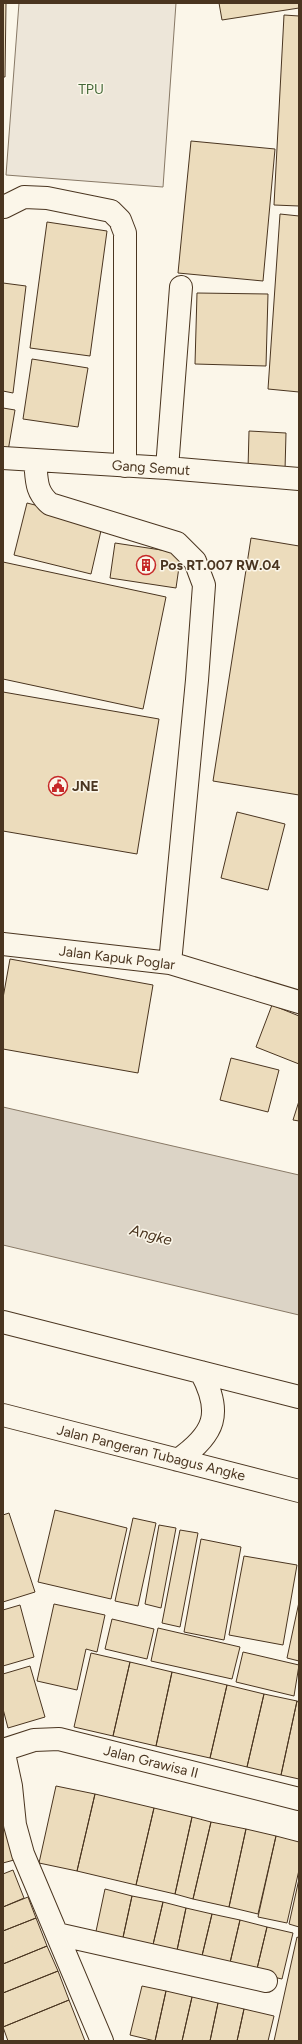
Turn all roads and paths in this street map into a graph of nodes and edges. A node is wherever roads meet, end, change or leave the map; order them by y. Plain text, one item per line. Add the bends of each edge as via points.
1 (4, 207) dead end
2 (181, 287) dead end
3 (3, 458) edge
4 (35, 460) junction
5 (125, 466) junction
6 (167, 468) junction
7 (299, 479) edge
8 (3, 944) edge
9 (170, 963) junction
10 (299, 1002) edge
11 (3, 1322) edge
12 (201, 1372) junction
13 (299, 1397) edge
14 (3, 1415) edge
15 (178, 1460) junction
16 (299, 1491) edge
17 (3, 1749) edge
18 (299, 1799) edge
19 (57, 1934) junction
20 (266, 1981) dead end
21 (102, 2041) edge

1 - 5 street via 24,197 47,198 111,211 120,220 124,233
2 - 6 street
3 - 4 street, Gang Semut
4 - 5 street, Gang Semut
4 - 9 street via 37,487 42,497 50,504 177,543 195,561 204,585
5 - 6 street, Gang Semut
6 - 7 street, Gang Semut
8 - 9 street, Jalan Kapuk Poglar
9 - 10 street, Jalan Kapuk Poglar
11 - 12 street
12 - 13 street
12 - 15 street via 211,1391 211,1424 194,1448
14 - 15 street, Jalan Pangeran Tubagus Angke
15 - 16 street, Jalan Pangeran Tubagus Angke
17 - 18 street, Jalan Grawisa II via 34,1740 59,1739
17 - 19 street via 22,1854
19 - 20 street
19 - 21 street

